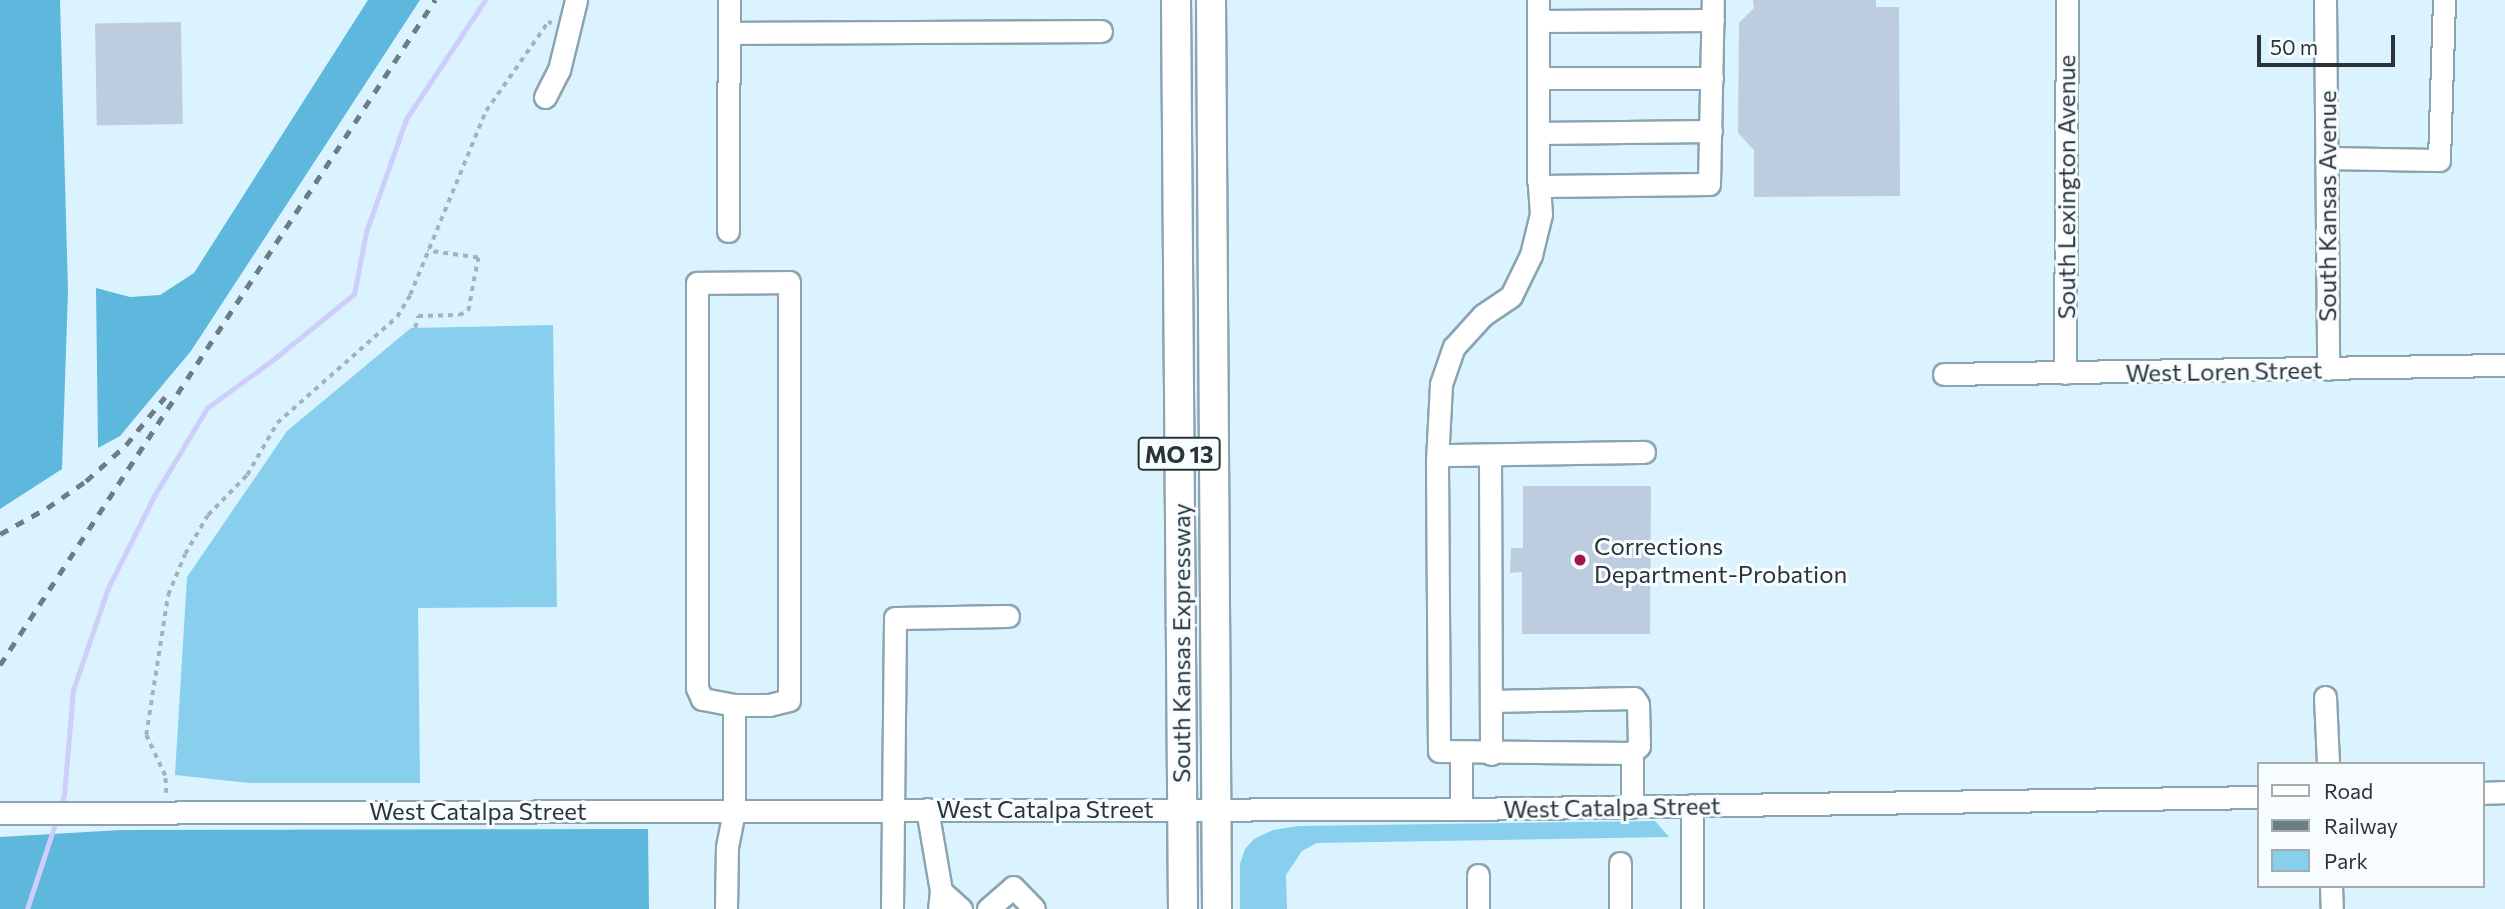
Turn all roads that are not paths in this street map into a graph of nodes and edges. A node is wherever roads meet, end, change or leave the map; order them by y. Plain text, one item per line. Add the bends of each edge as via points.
1 (576, 0) edge
2 (729, 0) edge
3 (1176, 0) edge
4 (1211, 0) edge
5 (2067, 0) edge
6 (2325, 0) edge
7 (2444, 0) edge
8 (1538, 10) edge
9 (1713, 10) edge
10 (1101, 31) dead end
11 (729, 33) junction
12 (1538, 78) junction
13 (1712, 78) junction
14 (545, 97) dead end
15 (1711, 131) junction
16 (1538, 133) junction
17 (2326, 158) junction
18 (1539, 184) junction
19 (728, 232) dead end
20 (2505, 365) edge
21 (2328, 369) junction
22 (2065, 373) junction
23 (1944, 374) dead end
24 (1644, 452) dead end
25 (1490, 455) junction
26 (1437, 461) junction
27 (1008, 616) dead end
28 (2325, 697) dead end
29 (1491, 701) junction
30 (734, 705) junction
31 (1631, 753) junction
32 (1461, 754) junction
33 (1492, 754) junction
34 (2328, 762) edge
35 (2505, 792) edge
36 (2484, 793) edge
37 (2256, 797) edge
38 (1692, 805) junction
39 (1632, 807) junction
40 (1182, 808) junction
41 (1217, 808) junction
42 (894, 809) junction
43 (927, 809) junction
44 (1461, 809) junction
45 (734, 810) junction
46 (6, 813) edge
47 (1620, 863) dead end
48 (1478, 875) dead end
49 (2332, 888) edge
50 (940, 900) edge
51 (726, 909) edge
52 (892, 909) edge
53 (961, 909) edge
54 (988, 909) edge
55 (1034, 909) edge
56 (1182, 909) edge
57 (1217, 909) edge
58 (1478, 909) edge
59 (1620, 909) edge
60 (1692, 909) edge
61 (2332, 909) edge

1 - 14 street via 559,71
2 - 11 street
3 - 40 main road, South Kansas Expressway / MO 13
4 - 41 main road, South Kansas Expressway / MO 13
5 - 22 street, South Lexington Avenue
6 - 17 street, South Kansas Avenue
7 - 17 street via 2439,160
8 - 9 street
8 - 12 street
9 - 13 street
10 - 11 street
11 - 19 street
12 - 13 street
12 - 16 street
13 - 15 street
15 - 16 street
15 - 18 street via 1711,180 1704,185
16 - 18 street
17 - 21 street, South Kansas Avenue
18 - 26 street via 1541,214 1534,244 1511,296 1483,315 1454,347 1441,384
20 - 21 street, West Loren Street
21 - 22 street, West Loren Street
22 - 23 street, West Loren Street
24 - 25 street
25 - 26 street via 1445,455
25 - 29 street
26 - 32 street via 1437,747 1444,754
27 - 42 street via 895,618
28 - 34 street
29 - 31 street via 1634,698 1639,704 1639,746
29 - 33 street
30 - 30 street via 702,699 696,688 697,283 789,282 789,699 769,705
30 - 45 street
31 - 33 street
31 - 39 street
32 - 33 street
32 - 44 street
35 - 36 street
37 - 38 street, West Catalpa Street
38 - 39 street, West Catalpa Street
38 - 60 street
39 - 44 street, West Catalpa Street
40 - 41 street, West Catalpa Street
40 - 43 street, West Catalpa Street
40 - 56 main road, South Kansas Expressway / MO 13
41 - 44 street, West Catalpa Street
41 - 57 main road, South Kansas Expressway / MO 13
42 - 43 street, West Catalpa Street
42 - 45 street, West Catalpa Street
42 - 52 street
43 - 50 street
45 - 46 street, West Catalpa Street
45 - 51 street via 727,847
47 - 59 street
48 - 58 street
49 - 61 street
50 - 53 street
54 - 55 street via 1013,887

